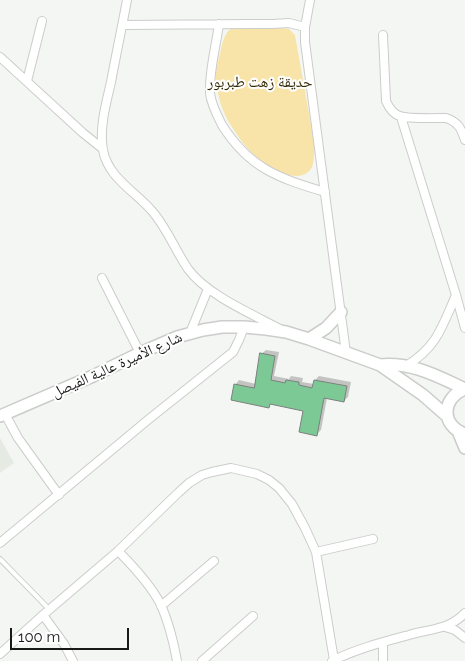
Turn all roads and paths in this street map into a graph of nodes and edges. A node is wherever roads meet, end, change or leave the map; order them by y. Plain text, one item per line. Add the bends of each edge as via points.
1 (127, 0) edge
2 (310, 0) edge
3 (42, 21) dead end
4 (219, 24) junction
5 (122, 25) junction
6 (305, 27) junction
7 (383, 35) dead end
8 (0, 57) edge
9 (27, 81) junction
10 (401, 117) junction
11 (465, 140) edge
12 (103, 149) junction
13 (325, 192) junction
14 (102, 278) dead end
15 (208, 289) junction
16 (456, 295) junction
17 (341, 312) junction
18 (244, 327) junction
19 (465, 328) edge
20 (286, 332) junction
21 (190, 333) junction
22 (309, 339) junction
23 (140, 353) junction
24 (346, 353) junction
25 (380, 365) junction
26 (406, 366) junction
27 (465, 389) edge
28 (2, 415) edge
29 (448, 416) junction
30 (461, 433) edge
31 (465, 448) edge
32 (58, 495) junction
33 (373, 539) dead end
34 (0, 543) edge
35 (118, 551) junction
36 (316, 552) junction
37 (0, 559) edge
38 (214, 562) dead end
39 (161, 606) junction
40 (46, 612) junction
41 (465, 613) edge
42 (253, 616) dead end
43 (445, 627) junction
44 (465, 638) edge
45 (383, 642) junction
46 (0, 654) edge
47 (333, 660) edge
48 (73, 661) edge
49 (177, 661) edge
50 (202, 661) edge
51 (383, 661) edge

1 - 5 street
2 - 6 street
3 - 9 street
4 - 5 street
4 - 6 street via 289,23
4 - 13 street via 210,95 230,137 268,171 296,184
5 - 12 street via 103,119
6 - 13 street
7 - 10 street via 386,101 389,108
8 - 9 street
9 - 12 street
10 - 11 street via 452,120
10 - 16 street
12 - 15 street via 116,176 152,211 189,270
13 - 17 street
14 - 23 street
15 - 20 street
15 - 21 street
16 - 19 street
16 - 26 street via 434,342
17 - 22 street via 326,328
17 - 24 street
18 - 20 street, شارع الأميرة عالية الفيصل
18 - 21 street, شارع الأميرة عالية الفيصل
18 - 32 street via 233,352
20 - 22 street, شارع الأميرة عالية الفيصل
21 - 23 street, شارع الأميرة عالية الفيصل
22 - 24 street, شارع الأميرة عالية الفيصل
23 - 28 street, شارع الأميرة عالية الفيصل
24 - 25 street, شارع الأميرة عالية الفيصل
25 - 26 street, شارع الأميرة عالية الفيصل
25 - 29 street, شارع الأميرة عالية الفيصل
26 - 27 street, شارع الأميرة عالية الفيصل via 426,371
27 - 29 street via 452,397
28 - 32 street
29 - 30 street, شارع الأميرة عالية الفيصل via 449,422
30 - 31 street, شارع الأميرة عالية الفيصل
32 - 34 street
33 - 36 street
35 - 36 street via 189,483 202,475 232,468 257,474 280,488 292,504
35 - 39 street via 138,572
35 - 40 street
36 - 47 street
37 - 40 lane
38 - 39 street
39 - 49 street
40 - 46 street
40 - 48 street
41 - 43 street
42 - 50 street
43 - 44 street
43 - 45 street
45 - 47 street
45 - 51 street

